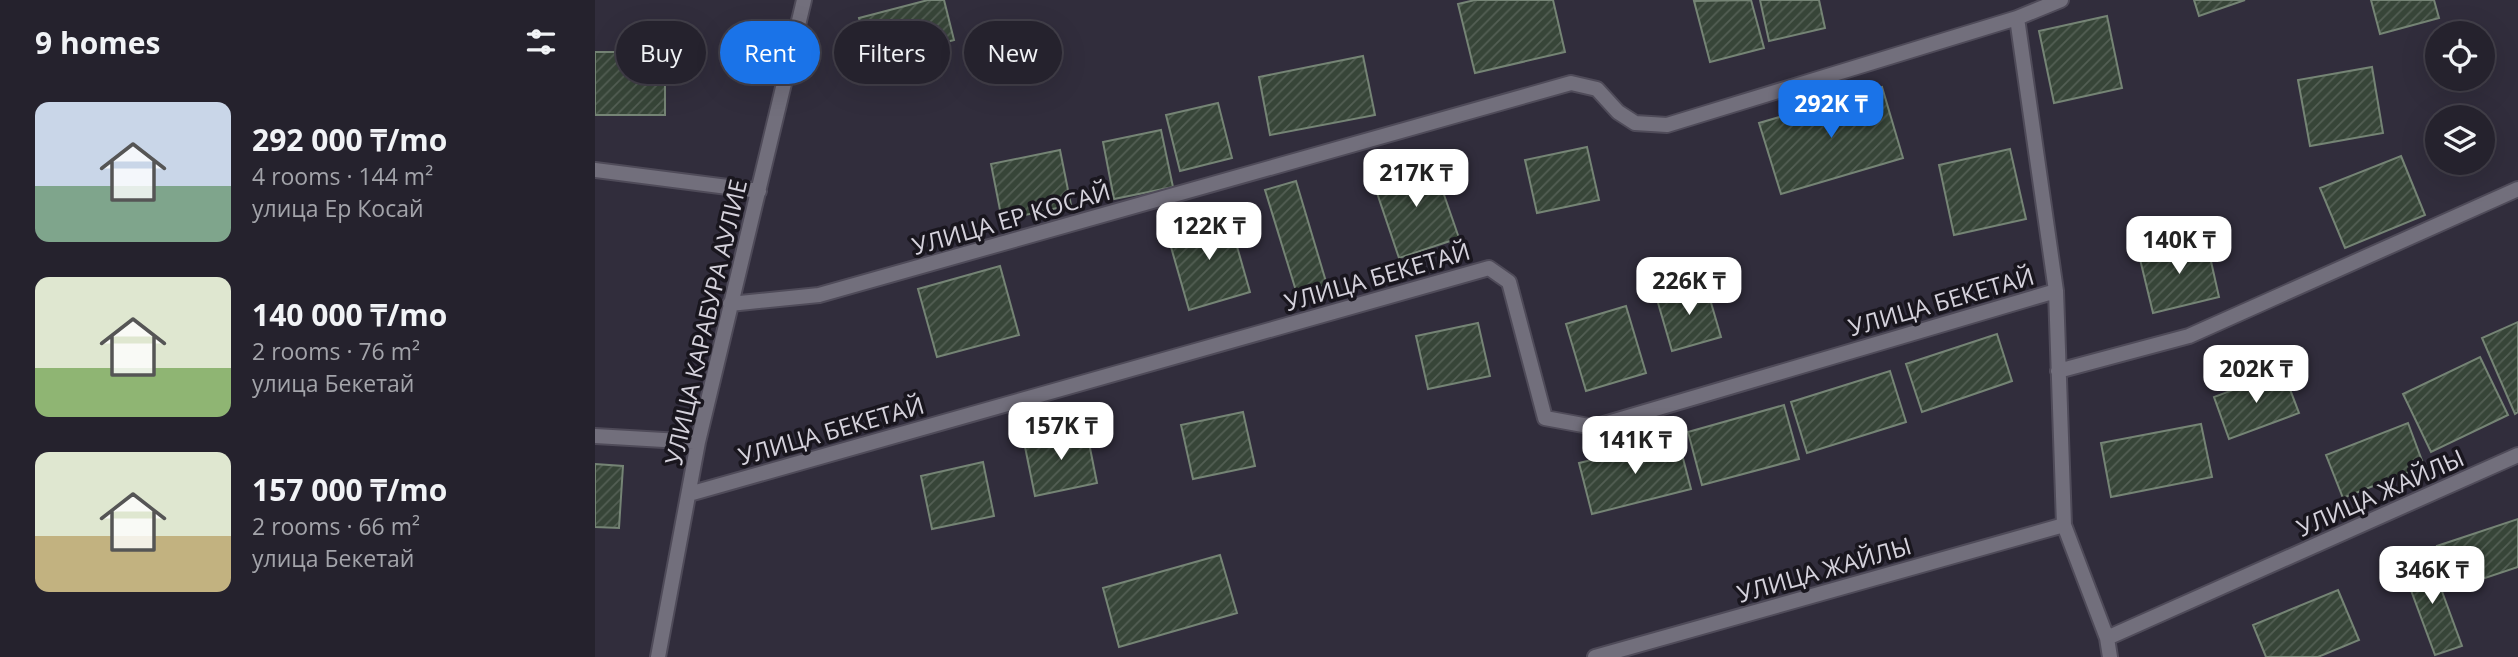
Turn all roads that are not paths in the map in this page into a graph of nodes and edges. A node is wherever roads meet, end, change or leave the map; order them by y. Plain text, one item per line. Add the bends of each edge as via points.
1 (804, 0) edge
2 (2061, 0) edge
3 (2017, 18) junction
4 (595, 170) edge
5 (2518, 189) edge
6 (759, 191) junction
7 (2056, 291) junction
8 (730, 304) junction
9 (2058, 371) junction
10 (595, 436) edge
11 (698, 442) junction
12 (2518, 456) edge
13 (689, 494) junction
14 (2064, 526) junction
15 (2107, 638) junction
16 (658, 657) edge
17 (1595, 657) edge
18 (2110, 657) edge

1 - 6 street, УЛИЦА КАРАБУРА АУЛИЕ
2 - 3 street, УЛИЦА ЕР КОСАЙ
3 - 7 street
3 - 8 street, УЛИЦА ЕР КОСАЙ via 1667,125 1636,123 1618,112 1597,89 1571,83 819,295
4 - 6 street
5 - 9 street via 2189,336
6 - 8 street, УЛИЦА КАРАБУРА АУЛИЕ
7 - 9 street
7 - 13 street, УЛИЦА БЕКЕТАЙ via 1594,427 1545,418 1509,282 1489,268
8 - 11 street, УЛИЦА КАРАБУРА АУЛИЕ
9 - 14 street
10 - 11 street
11 - 13 street, УЛИЦА КАРАБУРА АУЛИЕ
12 - 15 street, УЛИЦА ЖАЙЛЫ
13 - 16 street, УЛИЦА КАРАБУРА АУЛИЕ
14 - 15 street
14 - 17 street, УЛИЦА ЖАЙЛЫ
15 - 18 street

